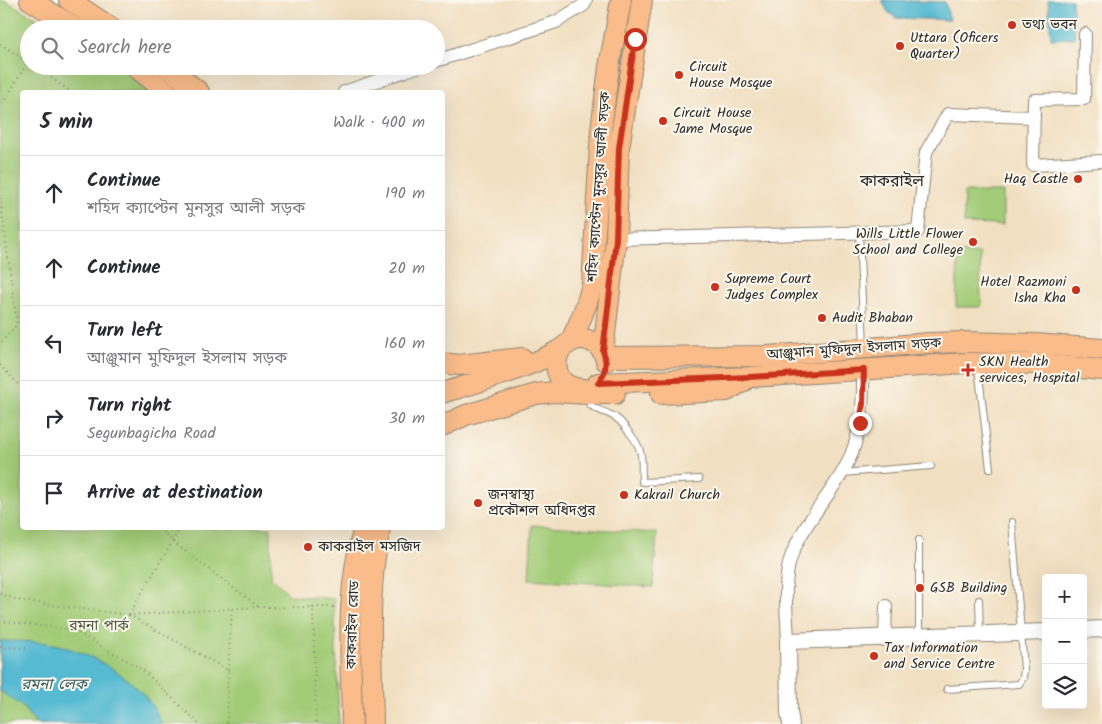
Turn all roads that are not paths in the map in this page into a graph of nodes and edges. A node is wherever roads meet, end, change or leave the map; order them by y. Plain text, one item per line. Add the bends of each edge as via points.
1 (30, 0) edge
2 (69, 0) edge
3 (586, 0) edge
4 (621, 0) edge
5 (642, 0) edge
6 (62, 20) edge
7 (99, 20) edge
8 (1085, 34) dead end
9 (445, 58) edge
10 (145, 75) edge
11 (175, 75) edge
12 (394, 75) edge
13 (164, 90) edge
14 (190, 90) edge
15 (350, 90) edge
16 (1034, 117) junction
17 (1102, 161) edge
18 (859, 232) junction
19 (616, 239) junction
20 (610, 286) junction
21 (1102, 341) edge
22 (864, 348) junction
23 (1081, 348) junction
24 (559, 349) junction
25 (1102, 349) edge
26 (604, 354) junction
27 (637, 357) junction
28 (445, 363) edge
29 (978, 363) junction
30 (864, 370) junction
31 (1102, 370) edge
32 (579, 387) junction
33 (445, 392) edge
34 (445, 410) edge
35 (445, 425) edge
36 (931, 466) dead end
37 (990, 469) dead end
38 (842, 473) junction
39 (699, 480) dead end
40 (1012, 522) dead end
41 (363, 530) edge
42 (380, 530) edge
43 (919, 540) dead end
44 (979, 600) dead end
45 (886, 606) dead end
46 (1102, 629) edge
47 (1087, 630) edge
48 (1042, 632) edge
49 (1021, 634) junction
50 (980, 635) junction
51 (919, 636) junction
52 (885, 638) junction
53 (788, 640) junction
54 (947, 689) dead end
55 (352, 724) edge
56 (373, 724) edge
57 (790, 724) edge

1 - 6 main road
2 - 7 main road
3 - 9 street via 584,5 556,22
4 - 24 main road, শহিদ ক্যাপ্টেন মুনসুর আলী সড়ক via 601,130 592,285 582,318
5 - 19 main road, শহিদ ক্যাপ্টেন মুনসুর আলী সড়ক via 619,148
8 - 16 street via 1084,99 1034,100
10 - 13 main road
11 - 14 main road
12 - 15 street
16 - 17 street via 1033,165
16 - 18 street via 948,114 926,152 918,230
18 - 19 street
18 - 22 lane
19 - 20 main road, শহিদ ক্যাপ্টেন মুনসুর আলী সড়ক
20 - 26 main road, শহিদ ক্যাপ্টেন মুনসুর আলী সড়ক
20 - 27 main road via 617,345
21 - 23 main road
22 - 23 main road, আঞ্জুমান মুফিদুল ইসলাম সড়ক via 965,342
22 - 27 main road, আঞ্জুমান মুফিদুল ইসলাম সড়ক via 768,356
23 - 25 main road, আঞ্জুমান মুফিদুল ইসলাম সড়ক
24 - 26 main road via 585,339 598,346
24 - 28 main road via 524,358 459,365
24 - 32 main road via 558,374
24 - 33 main road via 519,369
26 - 27 main road, আঞ্জুমান মুফিদুল ইসলাম সড়ক
26 - 32 main road via 605,371
29 - 30 main road, আঞ্জুমান মুফিদুল ইসলাম সড়ক
29 - 31 main road, আঞ্জুমান মুফিদুল ইসলাম সড়ক
29 - 37 lane
30 - 32 main road, আঞ্জুমান মুফিদুল ইসলাম সড়ক
30 - 38 street via 860,423
32 - 34 main road via 540,383
32 - 35 main road via 536,394
32 - 39 lane via 590,405 623,424 639,444 642,482
36 - 38 lane
38 - 53 street via 822,500 792,553 786,593
40 - 49 lane
41 - 55 main road, কাকরাইল রোড via 351,597
42 - 56 main road, কাকরাইল রোড via 371,594
43 - 51 lane
44 - 50 lane
45 - 52 street
46 - 47 street
48 - 49 street
49 - 50 street
49 - 54 lane via 1024,669 1019,684
50 - 51 street
51 - 52 street
52 - 53 street
53 - 57 street

